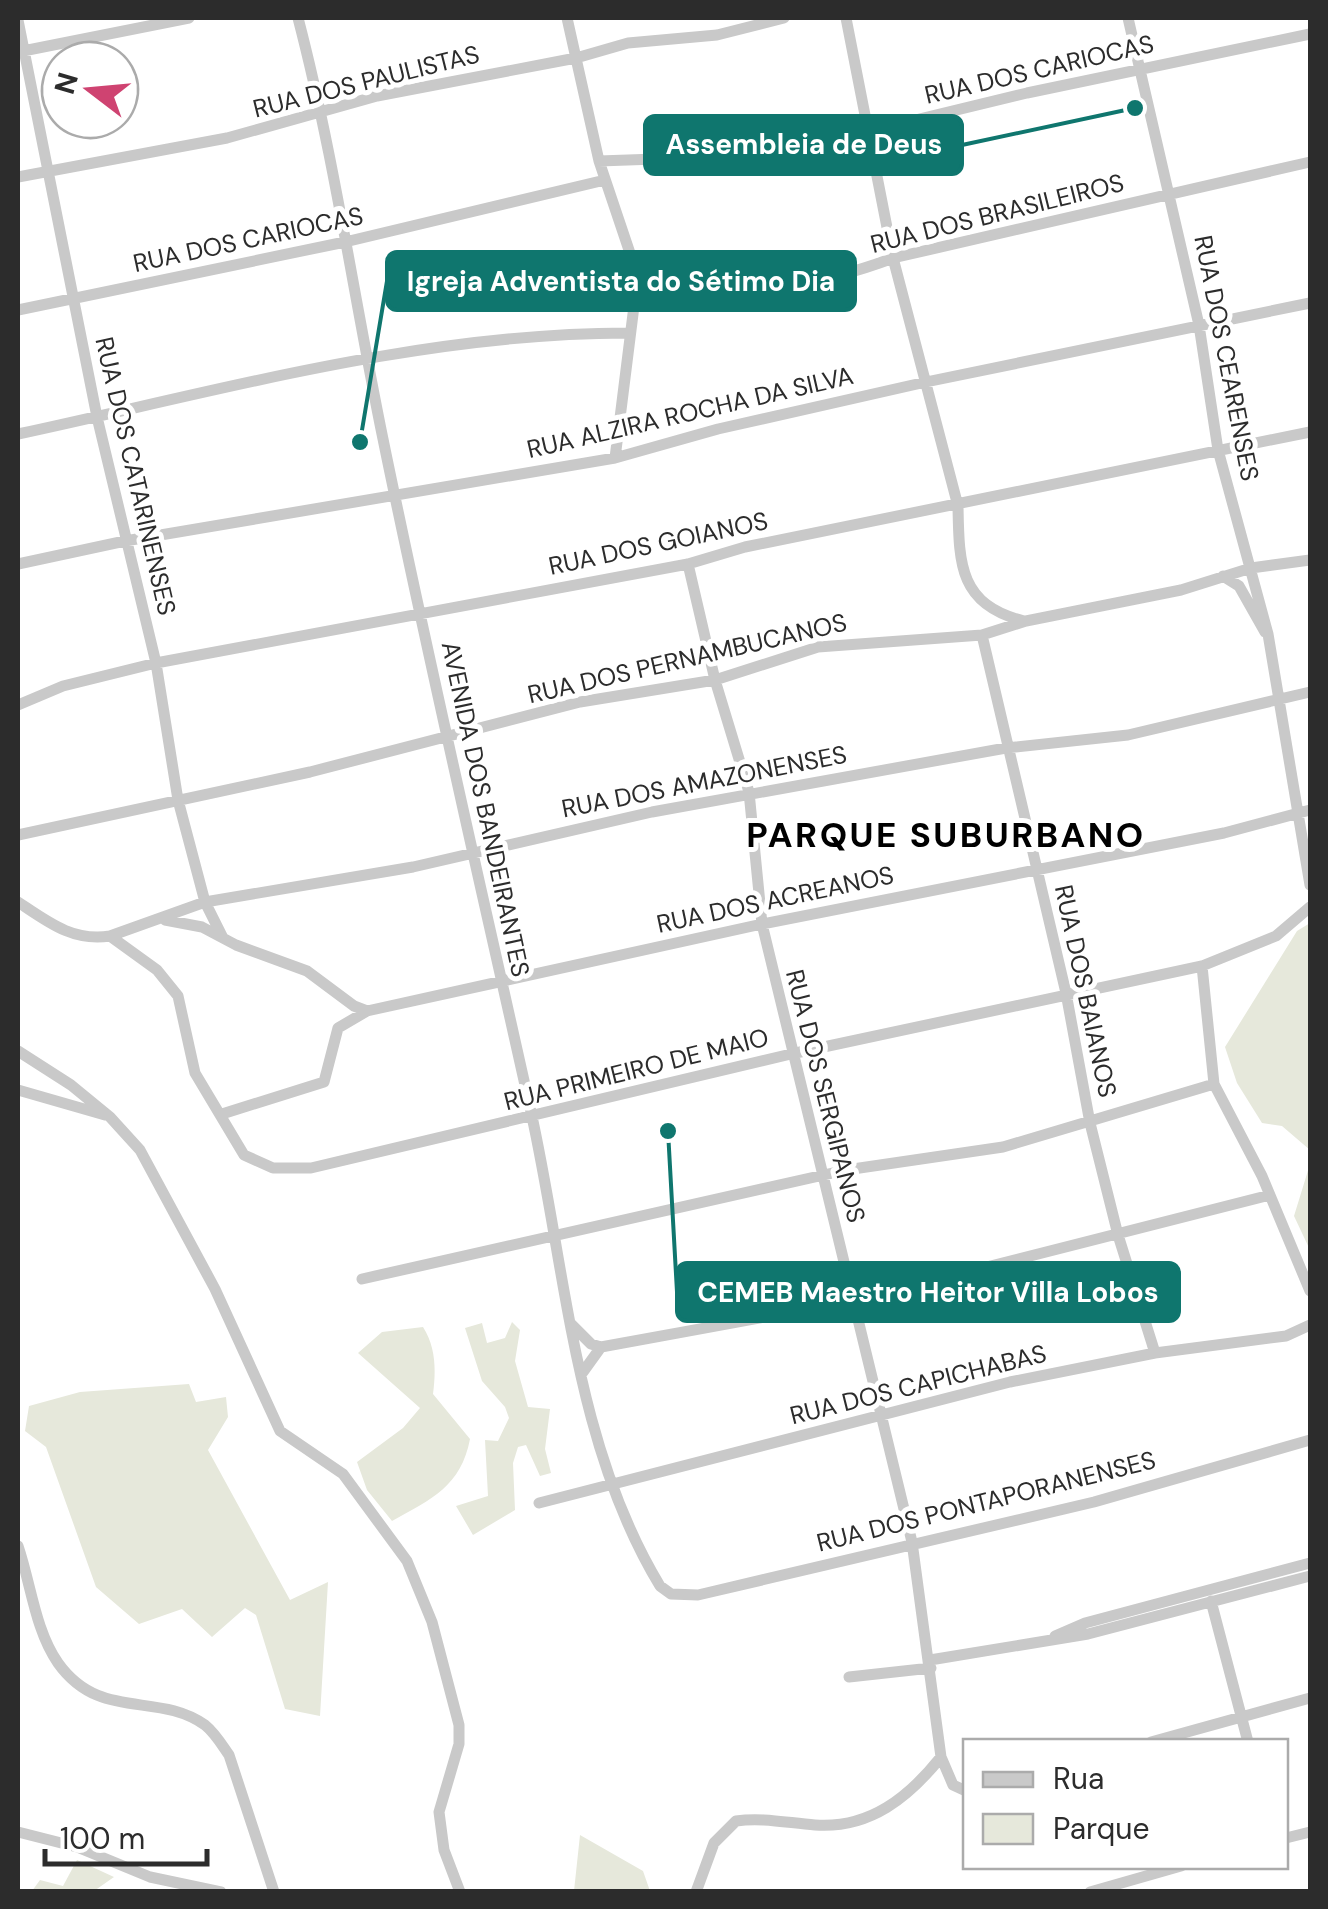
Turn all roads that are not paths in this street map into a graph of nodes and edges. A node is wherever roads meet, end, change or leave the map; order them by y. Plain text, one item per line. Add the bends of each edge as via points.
1 (189, 18) edge
2 (298, 18) edge
3 (567, 18) edge
4 (784, 18) edge
5 (846, 18) edge
6 (1128, 18) edge
7 (18, 20) edge
8 (1310, 34) edge
9 (21, 52) edge
10 (576, 58) junction
11 (1141, 69) junction
12 (322, 111) junction
13 (868, 133) junction
14 (599, 162) junction
15 (1310, 162) edge
16 (46, 170) junction
17 (18, 176) edge
18 (604, 180) junction
19 (1171, 193) junction
20 (344, 242) junction
21 (893, 258) junction
22 (73, 300) junction
23 (1310, 302) edge
24 (634, 306) junction
25 (18, 310) edge
26 (1199, 325) junction
27 (628, 333) junction
28 (366, 361) junction
29 (926, 382) junction
30 (97, 417) junction
31 (1310, 432) edge
32 (18, 434) edge
33 (1218, 450) junction
34 (615, 458) junction
35 (394, 495) junction
36 (958, 506) junction
37 (125, 541) junction
38 (1310, 560) edge
39 (18, 564) edge
40 (688, 564) junction
41 (1251, 568) junction
42 (1223, 576) junction
43 (421, 616) junction
44 (1026, 622) junction
45 (1268, 634) junction
46 (982, 635) junction
47 (156, 663) junction
48 (715, 680) junction
49 (1310, 692) edge
50 (1278, 699) junction
51 (18, 705) edge
52 (450, 736) junction
53 (1006, 748) junction
54 (749, 792) junction
55 (178, 800) junction
56 (1304, 812) edge
57 (18, 836) edge
58 (471, 854) junction
59 (1038, 870) junction
60 (1310, 885) edge
61 (18, 902) edge
62 (205, 902) junction
63 (1310, 908) edge
64 (158, 919) junction
65 (762, 924) junction
66 (110, 936) junction
67 (222, 936) junction
68 (1202, 966) junction
69 (500, 981) junction
70 (1066, 993) junction
71 (367, 1011) junction
72 (18, 1051) edge
73 (792, 1054) junction
74 (1214, 1084) junction
75 (18, 1090) edge
76 (222, 1114) junction
77 (110, 1117) junction
78 (532, 1117) junction
79 (1090, 1124) junction
80 (822, 1176) junction
81 (1270, 1196) junction
82 (1118, 1235) junction
83 (552, 1239) junction
84 (362, 1278) dead end
85 (1310, 1291) edge
86 (853, 1301) junction
87 (570, 1322) junction
88 (1310, 1324) edge
89 (601, 1346) junction
90 (1155, 1354) junction
91 (583, 1376) junction
92 (884, 1414) junction
93 (1310, 1440) edge
94 (610, 1484) junction
95 (538, 1502) dead end
96 (912, 1542) junction
97 (18, 1546) edge
98 (1310, 1562) edge
99 (1310, 1576) edge
100 (671, 1594) joint
101 (1211, 1601) junction
102 (1040, 1644) junction
103 (931, 1664) junction
104 (849, 1678) dead end
105 (1310, 1698) edge
106 (1242, 1716) junction
107 (1162, 1739) edge
108 (1247, 1739) edge
109 (941, 1757) junction
110 (963, 1789) edge
111 (18, 1832) edge
112 (1170, 1869) edge
113 (221, 1892) edge
114 (274, 1892) edge
115 (460, 1892) edge
116 (696, 1892) edge
117 (1090, 1892) edge

1 - 9 street
2 - 12 street, AVENIDA DOS BANDEIRANTES
3 - 10 street
4 - 10 street, RUA DOS PAULISTAS
5 - 13 street
6 - 11 street, RUA DOS CEARENSES
7 - 9 street, RUA DOS CATARINENSES
8 - 11 street, RUA DOS CARIOCAS
9 - 16 street, RUA DOS CATARINENSES
10 - 12 street, RUA DOS PAULISTAS
10 - 14 street
11 - 13 street, RUA DOS CARIOCAS
11 - 19 street, RUA DOS CEARENSES
12 - 16 street, RUA DOS PAULISTAS via 226,138
12 - 20 street, AVENIDA DOS BANDEIRANTES
13 - 14 street, RUA DOS CARIOCAS via 744,160
13 - 21 street
14 - 18 street
15 - 19 street, RUA DOS BRASILEIROS
16 - 17 street, RUA DOS PAULISTAS
16 - 22 street, RUA DOS CATARINENSES
18 - 20 street, RUA DOS CARIOCAS
18 - 24 street via 630,242
19 - 21 street, RUA DOS BRASILEIROS
19 - 26 street, RUA DOS CEARENSES
20 - 22 street, RUA DOS CARIOCAS
20 - 28 street, AVENIDA DOS BANDEIRANTES
21 - 24 street, RUA DOS BRASILEIROS via 774,292
21 - 29 street
22 - 25 street, RUA DOS CARIOCAS
22 - 30 street, RUA DOS CATARINENSES
23 - 26 street, RUA ALZIRA ROCHA DA SILVA
24 - 27 street
26 - 29 street, RUA ALZIRA ROCHA DA SILVA
26 - 33 street, RUA DOS CEARENSES
27 - 28 street via 505,337
27 - 34 street
28 - 30 street
28 - 35 street, AVENIDA DOS BANDEIRANTES
29 - 34 street, RUA ALZIRA ROCHA DA SILVA
29 - 36 street
30 - 32 street
30 - 37 street, RUA DOS CATARINENSES
31 - 33 street, RUA DOS GOIANOS
33 - 36 street, RUA DOS GOIANOS
33 - 41 street, RUA DOS CEARENSES
34 - 35 street, RUA ALZIRA ROCHA DA SILVA
35 - 37 street, RUA ALZIRA ROCHA DA SILVA
35 - 43 street, AVENIDA DOS BANDEIRANTES
36 - 40 street, RUA DOS GOIANOS
36 - 44 street via 969,586 985,607
37 - 39 street, RUA ALZIRA ROCHA DA SILVA
37 - 47 street, RUA DOS CATARINENSES
38 - 41 street, RUA DOS PERNAMBUCANOS
40 - 43 street, RUA DOS GOIANOS
40 - 48 street, RUA DOS SERGIPANOS
41 - 42 street, RUA DOS PERNAMBUCANOS
41 - 45 street, RUA DOS CEARENSES
42 - 44 street, RUA DOS PERNAMBUCANOS
42 - 45 street via 1239,586
43 - 47 street, RUA DOS GOIANOS
43 - 52 street, AVENIDA DOS BANDEIRANTES
44 - 46 street, RUA DOS PERNAMBUCANOS
45 - 50 street, RUA DOS CEARENSES
46 - 48 street, RUA DOS PERNAMBUCANOS via 846,641
46 - 53 street, RUA DOS BAIANOS
47 - 51 street, RUA DOS GOIANOS
47 - 55 street, RUA DOS CATARINENSES
48 - 52 street, RUA DOS PERNAMBUCANOS via 580,702
48 - 54 street, RUA DOS SERGIPANOS
49 - 50 street, RUA DOS AMAZONENSES
50 - 53 street, RUA DOS AMAZONENSES via 1128,735
50 - 56 street, RUA DOS CEARENSES
52 - 55 street, RUA DOS PERNAMBUCANOS
52 - 58 street, AVENIDA DOS BANDEIRANTES
53 - 54 street, RUA DOS AMAZONENSES
53 - 59 street, RUA DOS BAIANOS
54 - 58 street, RUA DOS AMAZONENSES
54 - 65 street, RUA DOS SERGIPANOS
55 - 57 street, RUA DOS PERNAMBUCANOS
55 - 62 street, RUA DOS CATARINENSES
56 - 59 street, RUA DOS ACREANOS
56 - 60 street, RUA DOS CEARENSES
58 - 62 street, RUA DOS AMAZONENSES
58 - 69 street, AVENIDA DOS BANDEIRANTES
59 - 65 street, RUA DOS ACREANOS
59 - 70 street, RUA DOS BAIANOS
61 - 66 street via 70,934
62 - 64 street, RUA DOS AMAZONENSES
62 - 67 street, RUA DOS CATARINENSES
63 - 68 street, RUA PRIMEIRO DE MAIO via 1276,936
64 - 66 street, RUA DOS AMAZONENSES
64 - 67 street
65 - 69 street, RUA DOS ACREANOS
65 - 73 street, RUA DOS SERGIPANOS
66 - 76 street via 157,970 178,996 195,1074
67 - 71 street via 307,971
68 - 70 street, RUA PRIMEIRO DE MAIO
68 - 74 street
69 - 71 street, RUA DOS ACREANOS
69 - 78 street, AVENIDA DOS BANDEIRANTES
70 - 73 street, RUA PRIMEIRO DE MAIO
70 - 79 street, RUA DOS BAIANOS
71 - 76 street via 338,1028 324,1082
72 - 77 street
73 - 78 street, RUA PRIMEIRO DE MAIO
73 - 80 street, RUA DOS SERGIPANOS
74 - 79 street
74 - 81 street
75 - 77 street
76 - 78 street, RUA PRIMEIRO DE MAIO via 252,1162 290,1170
77 - 115 street via 140,1150 215,1289 280,1431 352,1482 417,1580 459,1725 439,1812
78 - 83 street, AVENIDA DOS BANDEIRANTES
79 - 80 street via 1004,1147
79 - 82 street, RUA DOS BAIANOS
80 - 83 street
80 - 86 street, RUA DOS SERGIPANOS
81 - 82 street
81 - 85 street
82 - 86 street
82 - 90 street, RUA DOS BAIANOS
83 - 84 street
83 - 87 street, AVENIDA DOS BANDEIRANTES
86 - 89 street
86 - 92 street, RUA DOS SERGIPANOS
87 - 89 street
87 - 91 street, AVENIDA DOS BANDEIRANTES
88 - 90 street, RUA DOS CAPICHABAS via 1286,1336
89 - 91 street
90 - 92 street, RUA DOS CAPICHABAS
91 - 94 street, AVENIDA DOS BANDEIRANTES
92 - 94 street, RUA DOS CAPICHABAS
92 - 96 street, RUA DOS SERGIPANOS
93 - 96 street, RUA DOS PONTAPORANENSES via 1094,1502
94 - 95 street, RUA DOS CAPICHABAS
94 - 100 street, AVENIDA DOS BANDEIRANTES via 652,1573
96 - 100 street, RUA DOS PONTAPORANENSES via 698,1595
96 - 103 street, RUA DOS SERGIPANOS
97 - 114 street via 48,1646 74,1682 111,1702 184,1716 218,1739
98 - 102 street via 1085,1623
99 - 101 street
101 - 102 street
101 - 106 street
102 - 103 street
103 - 104 street
103 - 109 street, RUA DOS SERGIPANOS
105 - 106 street
106 - 107 street
106 - 108 street
109 - 110 street via 953,1784
109 - 116 street via 900,1801 853,1820 736,1821 714,1843
111 - 113 street via 76,1846 150,1877
112 - 117 street

